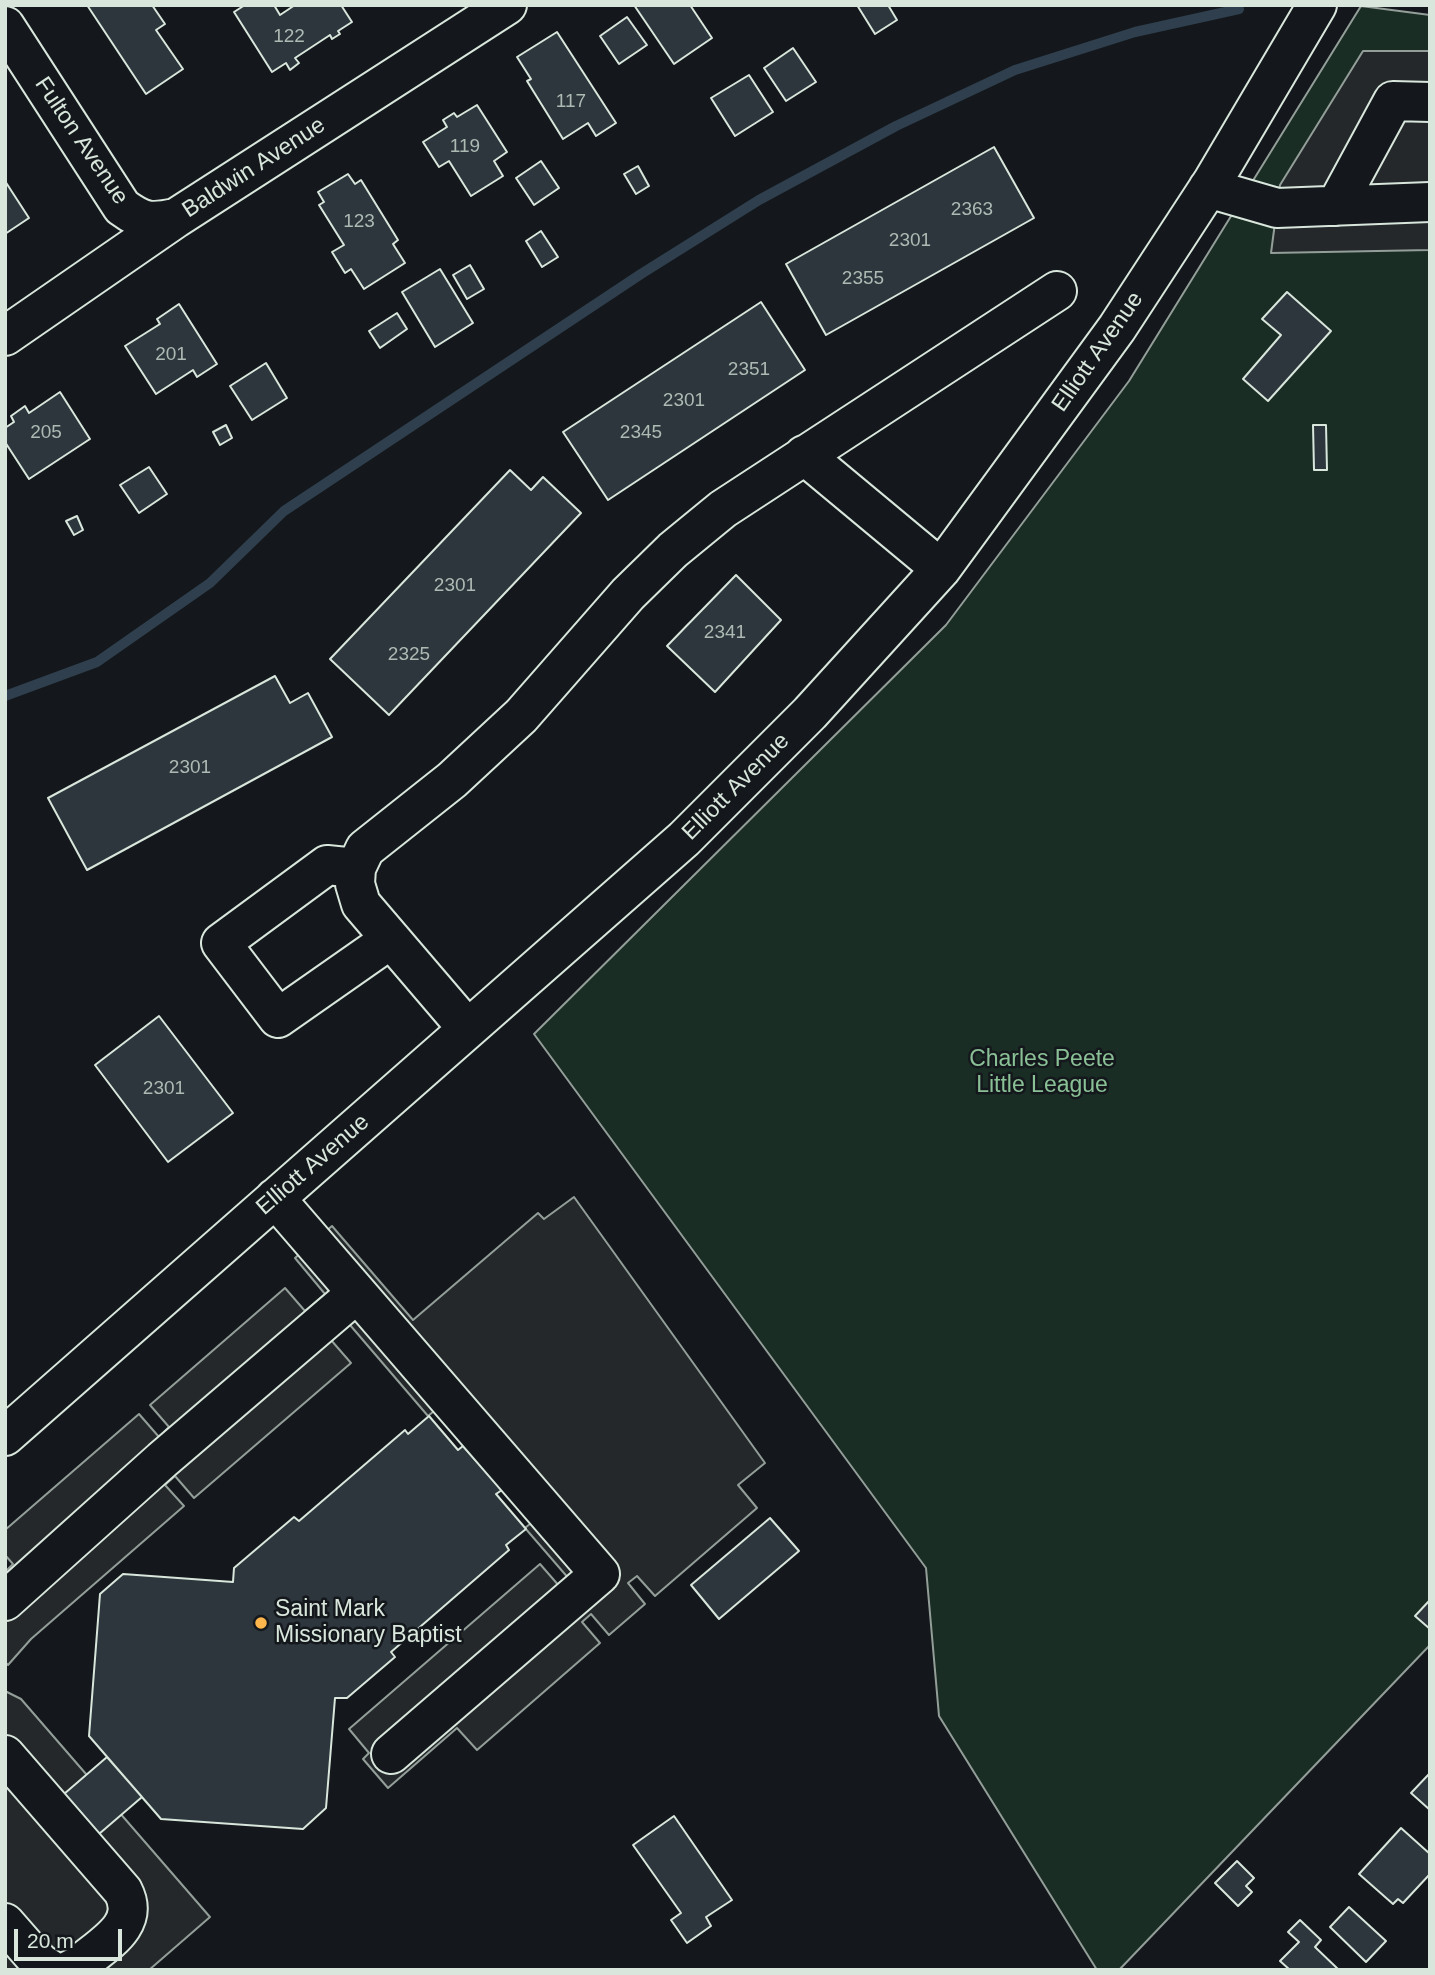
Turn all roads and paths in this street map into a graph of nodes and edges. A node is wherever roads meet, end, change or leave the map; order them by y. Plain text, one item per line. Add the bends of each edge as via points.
1 (507, 5) edge
2 (1317, 5) edge
3 (5, 26) edge
4 (1430, 102) edge
5 (1208, 188) junction
6 (1430, 202) edge
7 (1336, 206) junction
8 (176, 218) junction
9 (1057, 291) dead end
10 (5, 336) edge
11 (804, 455) junction
12 (941, 569) junction
13 (356, 867) junction
14 (391, 939) junction
15 (467, 1028) junction
16 (275, 1198) junction
17 (357, 1293) junction
18 (5, 1436) edge
19 (5, 1601) edge
20 (391, 1754) dead end
21 (5, 1755) edge
22 (5, 1923) edge
23 (51, 1970) edge
24 (70, 1970) edge

1 - 8 street, Baldwin Avenue
2 - 5 street, Elliott Avenue
3 - 8 street, Fulton Avenue via 122,207 138,219
4 - 7 street via 1393,101
5 - 7 street via 1277,208
5 - 12 street, Elliott Avenue via 1117,328
6 - 7 street
8 - 10 street, Baldwin Avenue
9 - 11 street
11 - 12 street
11 - 13 street via 723,509 673,550 521,716 452,780 374,840
12 - 15 street, Elliott Avenue via 810,713 684,839
13 - 14 street via 361,904
13 - 14 street via 327,865 221,943 278,1018
14 - 15 street
15 - 16 street, Elliott Avenue
16 - 17 street
16 - 18 street, Elliott Avenue
17 - 19 street
17 - 20 street via 600,1574
21 - 24 street via 130,1903 121,1929
22 - 23 street

